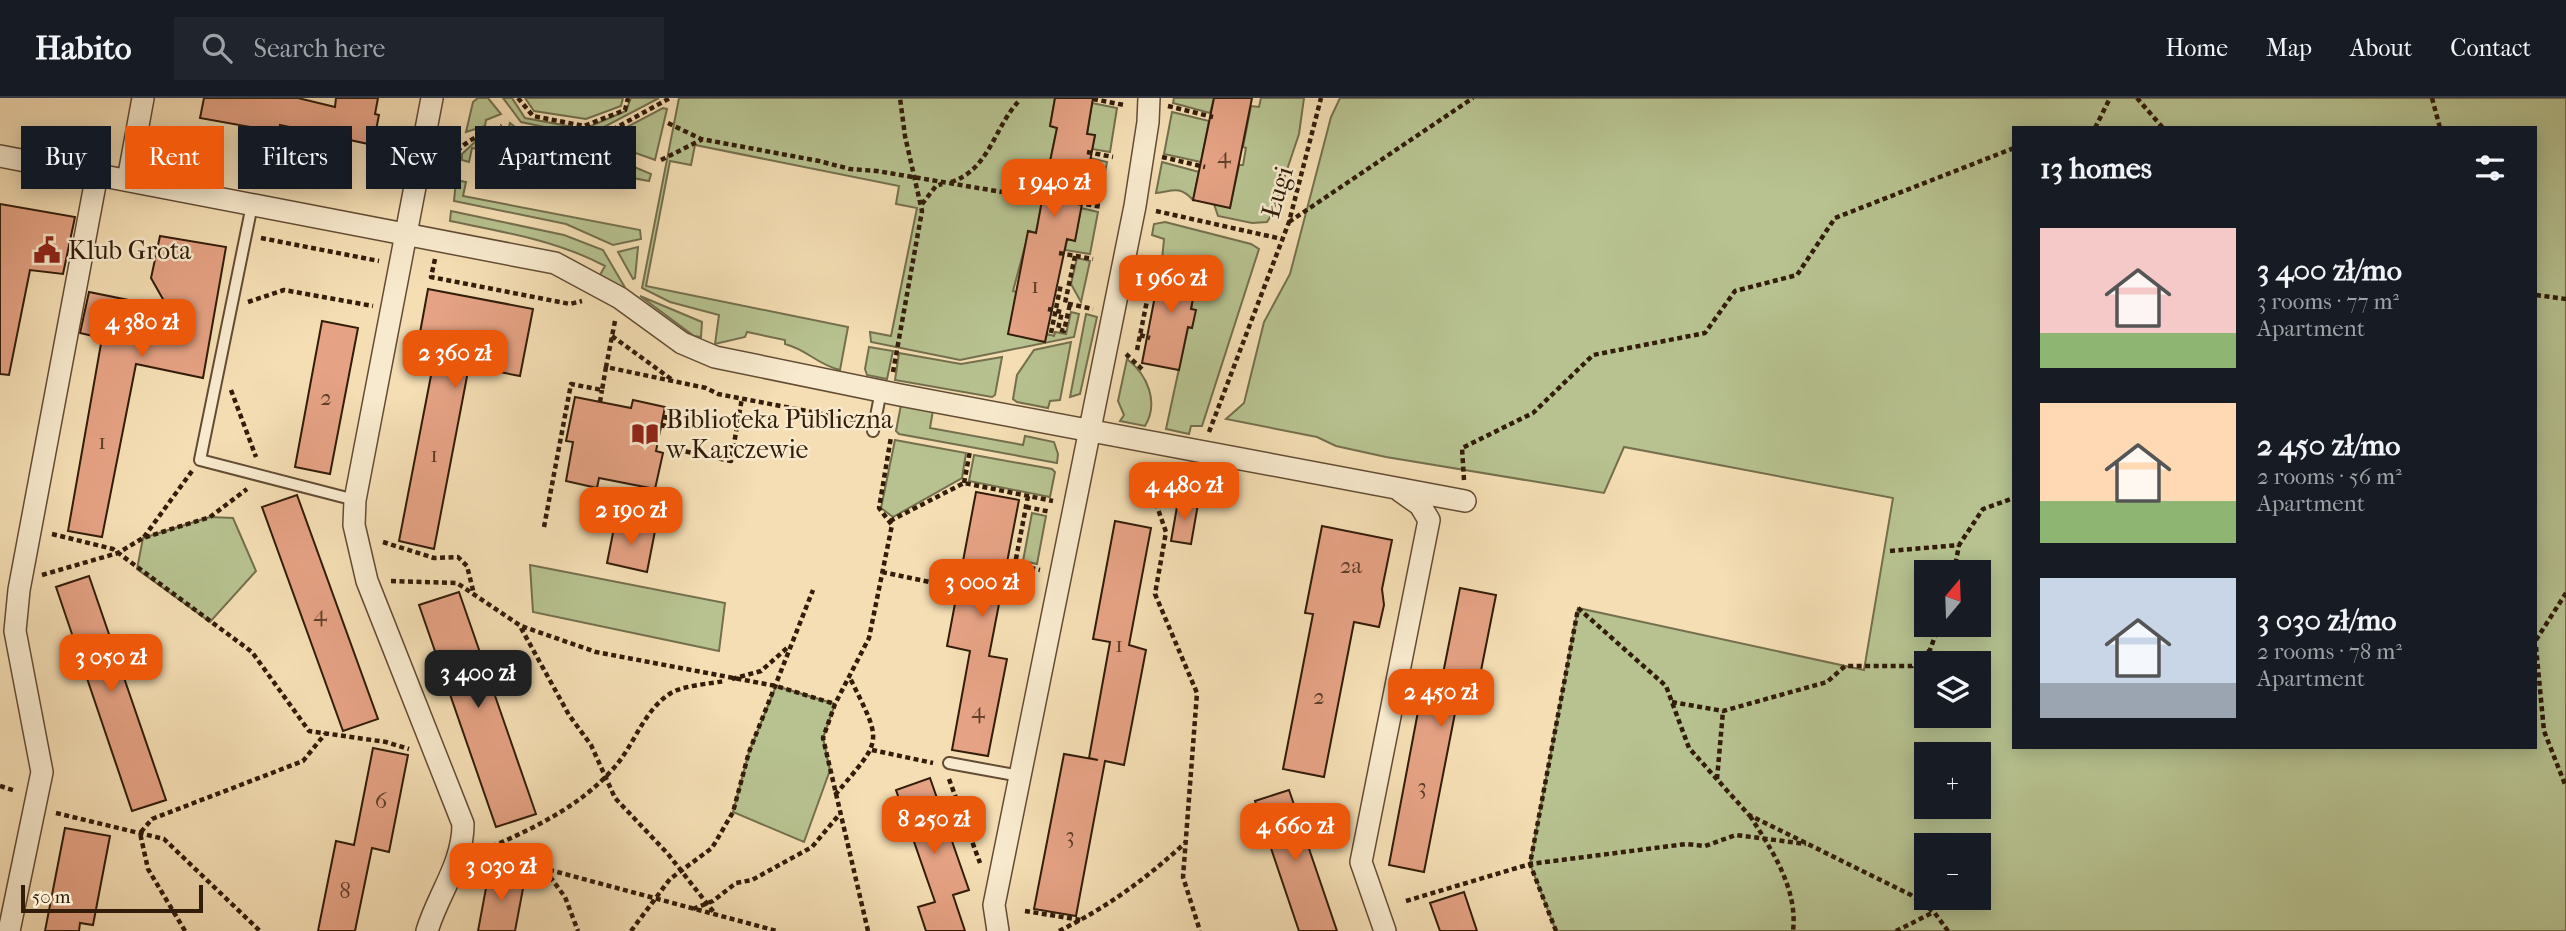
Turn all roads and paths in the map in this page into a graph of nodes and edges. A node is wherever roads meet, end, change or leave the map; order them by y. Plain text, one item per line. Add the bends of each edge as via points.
1 (143, 98) edge
2 (432, 98) edge
3 (518, 98) edge
4 (628, 98) edge
5 (670, 98) edge
6 (900, 98) edge
7 (1321, 98) edge
8 (1473, 98) edge
9 (2110, 98) edge
10 (2137, 98) edge
11 (2432, 98) edge
12 (1093, 99) edge
13 (1018, 102) dead end
14 (1158, 102) edge
15 (1124, 105) dead end
16 (1213, 117) dead end
17 (668, 123) dead end
18 (138, 126) edge
19 (619, 126) edge
20 (2096, 126) edge
21 (2161, 126) edge
22 (2439, 126) edge
23 (475, 135) edge
24 (701, 139) junction
25 (461, 147) edge
26 (2012, 149) edge
27 (1087, 152) dead end
28 (0, 156) edge
29 (1158, 156) dead end
30 (1113, 157) dead end
31 (21, 160) edge
32 (661, 160) dead end
33 (1205, 167) dead end
34 (916, 178) junction
35 (944, 183) junction
36 (94, 189) edge
37 (173, 189) edge
38 (1002, 192) dead end
39 (1078, 203) dead end
40 (253, 205) junction
41 (921, 205) junction
42 (1135, 206) junction
43 (1103, 207) dead end
44 (1289, 222) junction
45 (405, 234) junction
46 (246, 235) junction
47 (1282, 239) junction
48 (438, 240) junction
49 (1059, 253) dead end
50 (1075, 256) junction
51 (1093, 259) dead end
52 (399, 265) junction
53 (432, 271) junction
54 (1152, 276) dead end
55 (1151, 283) junction
56 (1061, 284) dead end
57 (1162, 285) dead end
58 (2537, 295) edge
59 (2566, 299) edge
60 (587, 300) dead end
61 (1070, 304) junction
62 (231, 308) junction
63 (391, 309) junction
64 (1048, 309) dead end
65 (1055, 310) junction
66 (1100, 311) dead end
67 (606, 313) dead end
68 (1051, 333) dead end
69 (1140, 335) junction
70 (612, 336) junction
71 (1150, 338) dead end
72 (1137, 350) dead end
73 (1123, 352) dead end
74 (220, 361) junction
75 (606, 367) junction
76 (1144, 371) dead end
77 (672, 380) junction
78 (886, 385) junction
79 (602, 390) junction
80 (741, 398) junction
81 (600, 401) dead end
82 (666, 415) dead end
83 (874, 427) junction
84 (663, 428) dead end
85 (1090, 430) junction
86 (669, 448) dead end
87 (970, 451) dead end
88 (1202, 451) junction
89 (200, 460) junction
90 (263, 477) junction
91 (964, 483) junction
92 (1397, 489) junction
93 (1153, 495) dead end
94 (1028, 496) junction
95 (2012, 499) edge
96 (355, 500) junction
97 (1054, 501) dead end
98 (1465, 501) joint
99 (1026, 507) junction
100 (1052, 512) dead end
101 (890, 521) junction
102 (544, 527) dead end
103 (30, 528) junction
104 (143, 538) junction
105 (383, 542) dead end
106 (1959, 545) junction
107 (1890, 551) dead end
108 (118, 553) junction
109 (1956, 560) edge
110 (1041, 570) dead end
111 (882, 572) junction
112 (21, 581) junction
113 (367, 581) junction
114 (958, 588) dead end
115 (813, 590) dead end
116 (2566, 593) edge
117 (474, 594) junction
118 (521, 626) junction
119 (1935, 637) edge
120 (2537, 638) edge
121 (788, 647) junction
122 (2537, 658) edge
123 (850, 677) junction
124 (728, 680) junction
125 (776, 686) junction
126 (1672, 702) junction
127 (835, 704) junction
128 (1723, 711) junction
129 (325, 734) junction
130 (411, 750) dead end
131 (872, 750) junction
132 (946, 764) joint
133 (605, 776) junction
134 (1020, 776) junction
135 (948, 777) dead end
136 (1717, 779) junction
137 (2566, 787) edge
138 (835, 795) junction
139 (35, 808) junction
140 (839, 815) junction
141 (1749, 815) junction
142 (140, 832) junction
143 (1765, 838) junction
144 (463, 842) junction
145 (1185, 842) junction
146 (1810, 845) junction
147 (484, 850) junction
148 (1530, 864) junction
149 (545, 869) junction
150 (683, 871) junction
151 (984, 875) dead end
152 (655, 898) junction
153 (1406, 901) dead end
154 (705, 904) junction
155 (693, 909) junction
156 (1026, 911) dead end
157 (1934, 912) junction
158 (716, 915) junction
159 (1082, 920) junction
160 (9, 931) edge
161 (185, 931) edge
162 (260, 931) edge
163 (427, 931) edge
164 (578, 931) edge
165 (631, 931) edge
166 (777, 931) edge
167 (868, 931) edge
168 (998, 931) edge
169 (1059, 931) edge
170 (1200, 931) edge
171 (1385, 931) edge
172 (1556, 931) edge
173 (1793, 931) edge
174 (1896, 931) edge
175 (1948, 931) edge

1 - 18 street
2 - 45 street
3 - 4 path via 533,116 584,126 625,110
5 - 19 path
6 - 34 path
7 - 44 path, Ługi
8 - 44 path
9 - 20 path
10 - 21 path
11 - 22 path
12 - 15 path
13 - 35 path via 981,161 955,181
14 - 16 path
14 - 42 street via 1148,122
17 - 24 path
23 - 25 path
24 - 32 path
24 - 34 path
26 - 98 path via 1835,218 1797,275 1735,291 1705,333 1593,355 1533,413 1462,447
27 - 30 path
28 - 31 street
29 - 33 path
34 - 35 path
34 - 41 path
35 - 38 path
35 - 41 path
36 - 103 street
37 - 40 street
39 - 43 path
40 - 45 street
40 - 46 lane
41 - 78 path
42 - 47 path
42 - 85 street
44 - 47 path, Ługi
45 - 48 street
45 - 52 street
46 - 52 path
46 - 62 lane
47 - 88 path, Ługi
48 - 53 path
48 - 78 street via 568,268 620,298 682,343 715,357 849,385
49 - 50 path
50 - 51 path
50 - 61 path via 1065,303
52 - 53 path
52 - 63 street
53 - 60 path via 431,278 570,304
54 - 55 path
55 - 57 path
55 - 69 path
56 - 65 path
58 - 59 path
61 - 65 path via 1065,331 1058,329 1062,312
61 - 66 path
62 - 63 path via 284,290
62 - 74 lane
63 - 96 street
64 - 65 path
65 - 68 path
67 - 70 path via 615,320
69 - 71 path
69 - 72 path
70 - 75 path
70 - 77 path
73 - 76 path
74 - 89 lane
74 - 90 path
75 - 77 path
75 - 79 path
77 - 80 path
78 - 83 lane
78 - 85 street
79 - 81 path
79 - 102 path via 571,384
80 - 83 path
80 - 86 path via 731,461
82 - 84 path
83 - 101 path via 891,435 879,508
85 - 88 street
85 - 134 street
87 - 91 path
88 - 92 street
89 - 90 lane
89 - 104 path
90 - 96 lane
90 - 104 path via 209,517
91 - 94 path
91 - 101 path
92 - 98 street
92 - 171 street via 1420,505 1429,520 1361,862
93 - 145 path via 1166,532 1155,594 1196,693
94 - 97 path
94 - 99 path
95 - 106 path via 1983,509
96 - 113 street via 354,525
99 - 100 path
99 - 110 path via 1015,564
101 - 111 path
103 - 108 path
103 - 112 street
104 - 108 path
105 - 117 path via 434,558 458,557 467,566
106 - 107 path
106 - 109 path
108 - 112 path
108 - 129 path via 252,652 309,731
111 - 114 path
111 - 123 path via 869,638
112 - 139 street via 15,631 42,772
113 - 117 path via 457,583
113 - 144 street via 455,801
115 - 121 path
116 - 120 path
117 - 118 path
118 - 124 path via 596,652
118 - 133 path
119 - 128 path via 1930,650 1912,666 1845,666 1827,682
121 - 124 path via 761,671
121 - 125 path
122 - 137 path via 2544,731
123 - 127 path
123 - 131 path via 874,726
124 - 125 path
124 - 133 path via 672,693 647,718
125 - 127 path
125 - 150 path via 749,752 733,812 712,848
126 - 128 path
126 - 136 path via 1689,748
126 - 148 path via 1666,686 1578,608
127 - 138 path via 823,738
128 - 136 path
129 - 130 path
129 - 142 path via 303,761 152,819
131 - 132 path
131 - 138 path
132 - 134 lane
133 - 147 path via 574,803 532,829
133 - 150 path via 615,798
134 - 168 street via 994,905
135 - 151 path
136 - 141 path
138 - 140 path
139 - 142 path
139 - 160 street
140 - 154 path via 812,847 752,880 736,883
140 - 167 path
141 - 143 path
141 - 146 path
142 - 161 path via 148,869
142 - 162 path via 164,839
143 - 146 path
143 - 148 path via 1736,835 1705,846 1686,844
143 - 173 path via 1779,861 1795,916
144 - 147 path
144 - 163 street
145 - 159 path via 1146,878
145 - 170 path via 1182,877
146 - 157 path via 1911,895
147 - 149 path
148 - 153 path
148 - 172 path
149 - 152 path
149 - 164 path via 565,897
150 - 152 path
150 - 154 path
152 - 155 path
152 - 165 path
154 - 155 path
154 - 158 path
155 - 158 path
156 - 159 path
157 - 174 path
157 - 175 path
158 - 166 path
159 - 169 path

